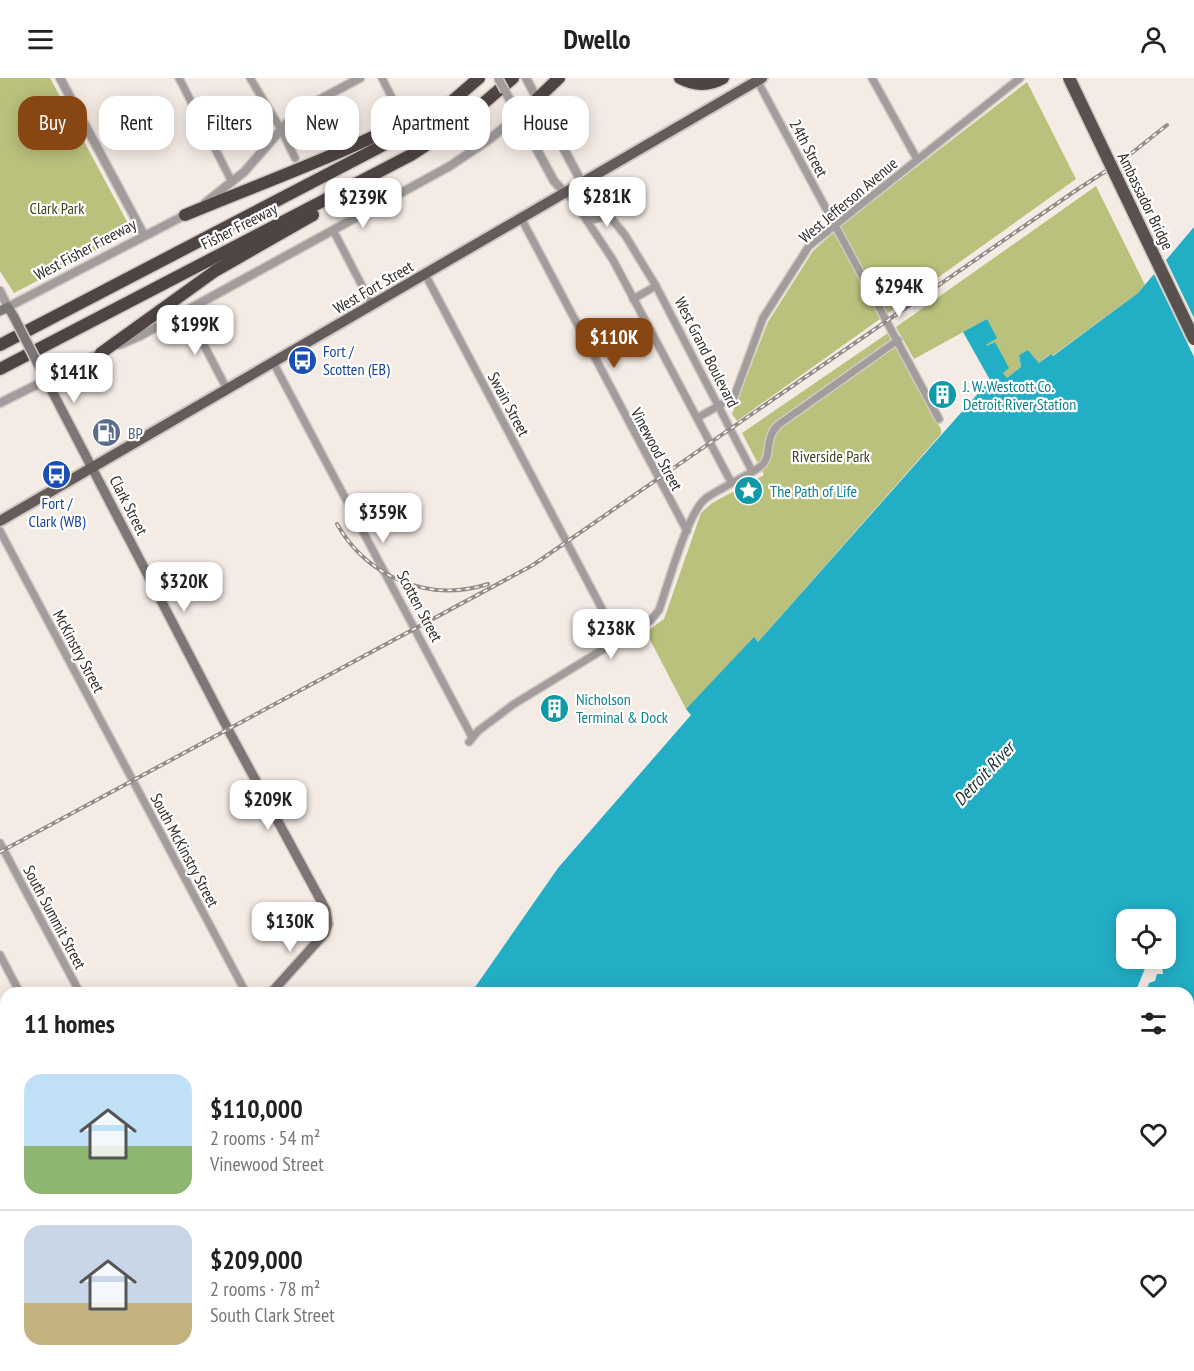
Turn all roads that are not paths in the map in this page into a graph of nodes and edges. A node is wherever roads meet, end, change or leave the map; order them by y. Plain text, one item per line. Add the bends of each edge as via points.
1 (60, 78) edge
2 (178, 78) edge
3 (250, 78) edge
4 (360, 78) edge
5 (382, 78) edge
6 (498, 78) edge
7 (513, 78) edge
8 (518, 78) edge
9 (526, 78) edge
10 (559, 78) edge
11 (680, 78) edge
12 (723, 78) edge
13 (872, 78) edge
14 (1020, 78) edge
15 (1069, 78) edge
16 (760, 79) edge
17 (476, 80) edge
18 (535, 95) junction
19 (391, 96) edge
20 (508, 96) edge
21 (491, 98) junction
22 (281, 129) junction
23 (502, 129) edge
24 (537, 150) edge
25 (558, 150) edge
26 (295, 158) dead end
27 (917, 159) junction
28 (573, 168) junction
29 (373, 174) junction
30 (232, 182) junction
31 (582, 183) junction
32 (564, 192) junction
33 (603, 210) junction
34 (185, 215) junction
35 (521, 218) junction
36 (587, 221) junction
37 (835, 224) junction
38 (333, 230) junction
39 (144, 235) junction
40 (424, 274) junction
41 (656, 286) junction
42 (0, 291) edge
43 (633, 299) junction
44 (372, 305) junction
45 (4, 309) edge
46 (186, 311) junction
47 (1194, 339) edge
48 (897, 340) junction
49 (0, 345) edge
50 (101, 353) junction
51 (273, 362) junction
52 (0, 369) edge
53 (46, 380) junction
54 (227, 389) junction
55 (0, 403) edge
56 (719, 406) junction
57 (697, 418) junction
58 (939, 418) dead end
59 (93, 467) junction
60 (752, 471) junction
61 (731, 482) junction
62 (0, 521) edge
63 (0, 531) edge
64 (687, 531) junction
65 (619, 641) junction
66 (134, 784) joint
67 (0, 843) edge
68 (0, 955) edge
69 (17, 987) edge
70 (77, 987) edge
71 (243, 987) edge
72 (277, 987) edge

1 - 39 street
2 - 30 street
3 - 22 street
4 - 22 street, West Fisher Freeway via 315,102
5 - 19 street
6 - 20 street, bridge
7 - 21 highway, Fisher Freeway
8 - 21 highway
9 - 18 street, West Grand Boulevard
10 - 18 highway
11 - 12 highway via 705,84
13 - 27 street
14 - 27 street, West Jefferson Avenue
15 - 47 highway, Ambassador Bridge, bridge
16 - 31 main road, West Fort Street
16 - 37 street, 24th Street
17 - 34 highway via 372,138
17 - 49 highway, Fisher Freeway via 433,115 389,142
18 - 28 street, West Grand Boulevard
21 - 29 highway, Fisher Freeway via 448,132
22 - 26 street
22 - 30 street, West Fisher Freeway
23 - 38 street via 450,166
24 - 32 street
25 - 28 street
27 - 37 street, West Jefferson Avenue
28 - 31 street, West Grand Boulevard
29 - 50 highway via 322,209 215,271
29 - 52 highway, Fisher Freeway
30 - 34 street, West Fisher Freeway
31 - 32 main road, West Fort Street
31 - 33 street, West Grand Boulevard
32 - 35 main road, West Fort Street
32 - 36 street
33 - 36 street via 600,218
33 - 41 street, West Grand Boulevard via 629,241
34 - 39 street, West Fisher Freeway
35 - 40 main road, West Fort Street
35 - 64 street, Vinewood Street
36 - 43 street
37 - 48 street, 24th Street
37 - 56 street, West Jefferson Avenue via 809,246 763,318 734,397
38 - 44 street
38 - 46 street
39 - 45 street, West Fisher Freeway
40 - 44 main road, West Fort Street
40 - 65 street, Swain Street
41 - 43 street
41 - 56 street, West Grand Boulevard
42 - 45 street, Clark Street
43 - 57 street
44 - 51 main road, West Fort Street
45 - 53 main road, Clark Street, bridge via 14,317
46 - 50 street
46 - 54 street
48 - 58 street, 24th Street
48 - 60 street via 778,425 769,438 765,462
50 - 53 street
51 - 54 main road, West Fort Street
51 - 65 street, Scotten Street via 471,739 514,704
53 - 55 street
53 - 59 main road, Clark Street
54 - 59 main road, West Fort Street
56 - 57 street, West Jefferson Avenue
56 - 60 street, West Grand Boulevard
57 - 61 street
59 - 62 main road, West Fort Street
59 - 72 main road, Clark Street via 326,910 328,924 319,941
60 - 61 street
61 - 64 street via 702,501
63 - 66 street, McKinstry Street
64 - 65 street via 659,610 651,620
66 - 71 street, South McKinstry Street
67 - 70 street, South Summit Street
68 - 69 street

